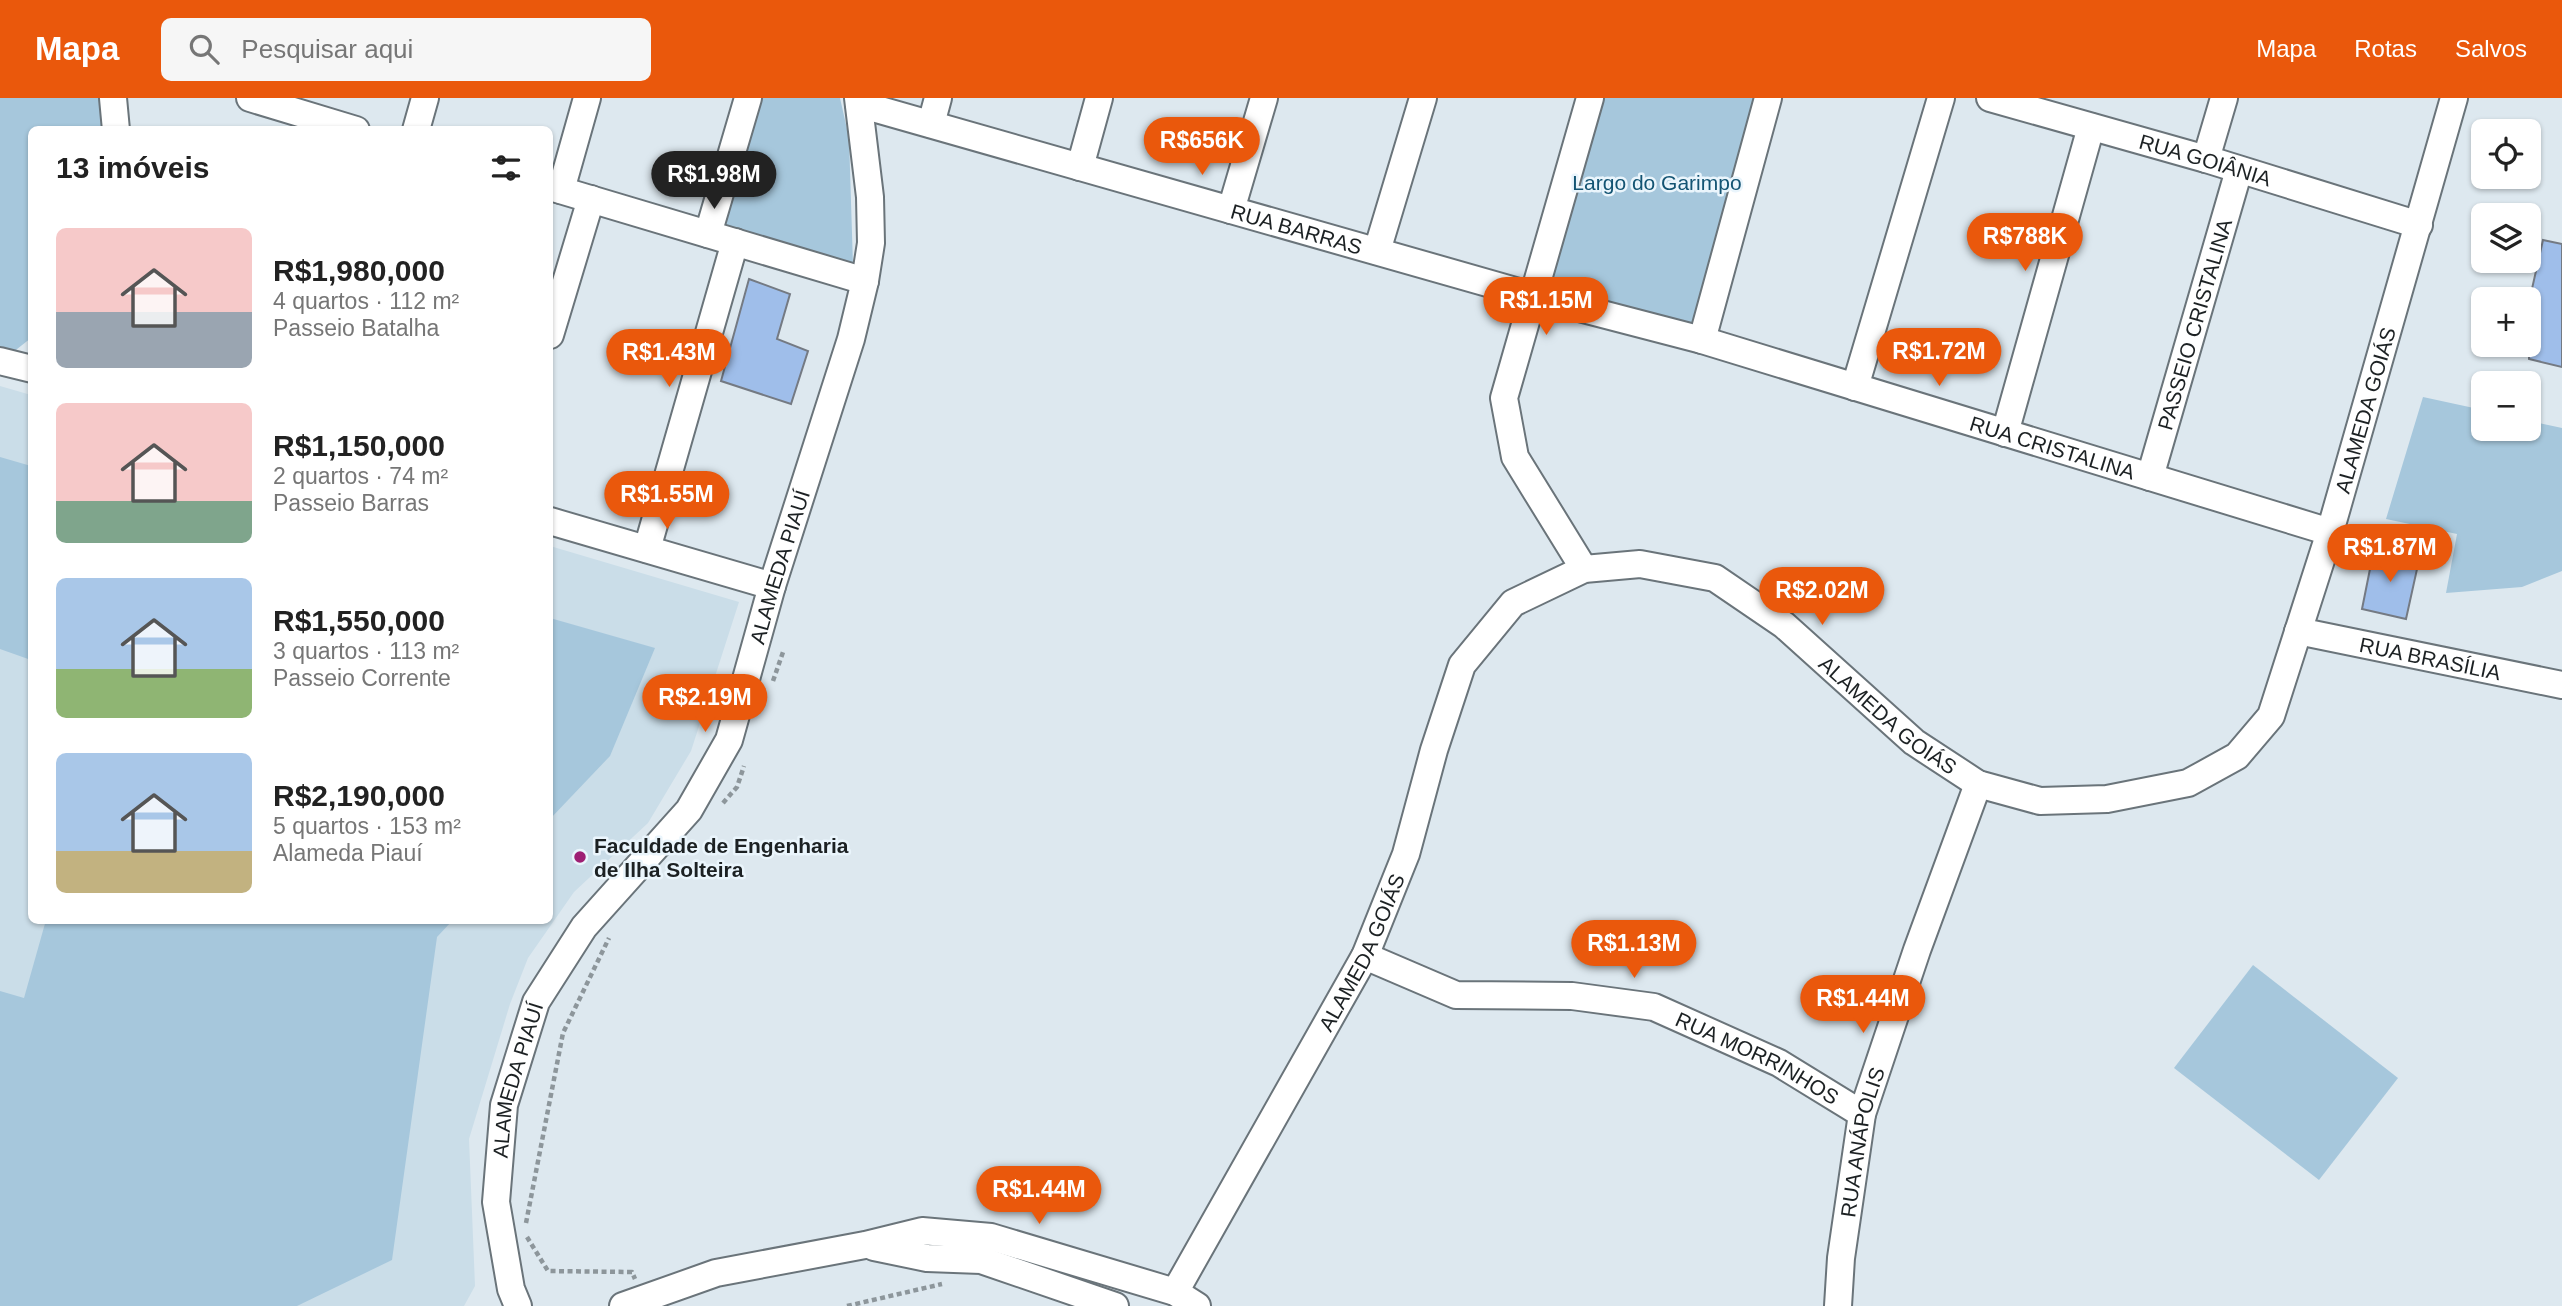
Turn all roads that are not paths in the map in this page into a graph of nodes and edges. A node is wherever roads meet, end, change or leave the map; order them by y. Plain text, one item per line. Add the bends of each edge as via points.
1 (113, 98) edge
2 (425, 98) edge
3 (587, 98) edge
4 (748, 98) edge
5 (938, 98) edge
6 (1099, 98) edge
7 (1264, 98) edge
8 (1423, 98) edge
9 (1590, 98) edge
10 (1768, 98) edge
11 (1941, 98) edge
12 (1990, 98) edge
13 (2224, 98) edge
14 (2454, 98) edge
15 (260, 99) edge
16 (859, 101) edge
17 (2062, 108) edge
18 (292, 120) edge
19 (931, 124) junction
20 (116, 126) edge
21 (330, 126) edge
22 (417, 126) edge
23 (2091, 127) junction
24 (2206, 159) junction
25 (1080, 167) junction
26 (2239, 170) junction
27 (555, 188) edge
28 (591, 199) junction
29 (1231, 210) junction
30 (2419, 225) junction
31 (708, 234) junction
32 (735, 242) junction
33 (1377, 251) junction
34 (866, 281) junction
35 (1533, 296) junction
36 (553, 325) edge
37 (1702, 340) junction
38 (0, 361) edge
39 (28, 368) edge
40 (1855, 387) junction
41 (2005, 433) junction
42 (2150, 477) junction
43 (553, 522) edge
44 (2330, 533) junction
45 (648, 550) junction
46 (1584, 569) junction
47 (772, 586) junction
48 (2298, 631) junction
49 (2562, 685) edge
50 (1978, 784) junction
51 (1365, 956) junction
52 (1862, 1114) junction
53 (865, 1245) junction
54 (1186, 1299) edge
55 (633, 1303) edge
56 (518, 1306) edge
57 (1115, 1306) edge
58 (1839, 1306) edge

1 - 20 street
2 - 22 street
3 - 27 street
4 - 31 street
5 - 19 street
6 - 25 street
7 - 29 street
8 - 33 street
9 - 35 street
10 - 37 street
11 - 40 street
12 - 17 street, RUA GOIÂNIA
13 - 24 street
14 - 30 street, ALAMEDA GOIÁS
15 - 18 street
16 - 19 street, RUA BARRAS
16 - 34 street, ALAMEDA PIAUÍ via 870,197
17 - 23 street, RUA GOIÂNIA
18 - 21 street
19 - 25 street, RUA BARRAS
23 - 24 street, RUA GOIÂNIA
23 - 41 street
24 - 26 street, RUA GOIÂNIA
25 - 29 street, RUA BARRAS
26 - 30 street, RUA GOIÂNIA
26 - 42 street, PASSEIO CRISTALINA
27 - 28 street
28 - 31 street
28 - 36 street
29 - 33 street, RUA BARRAS
30 - 44 street, ALAMEDA GOIÁS
31 - 32 street
32 - 34 street
32 - 45 street
33 - 35 street, RUA BARRAS
34 - 47 street, ALAMEDA PIAUÍ
35 - 37 street, RUA CRISTALINA
35 - 46 street via 1504,398 1515,457
37 - 40 street, RUA CRISTALINA
38 - 39 street
40 - 41 street, RUA CRISTALINA
41 - 42 street, RUA CRISTALINA
42 - 44 street, RUA CRISTALINA
43 - 45 street
44 - 48 street, ALAMEDA GOIÁS
45 - 47 street
46 - 50 street, ALAMEDA GOIÁS via 1640,564 1715,578 1784,625 1914,742
46 - 51 street, ALAMEDA GOIÁS via 1513,603 1462,665 1406,853
47 - 56 street, ALAMEDA PIAUÍ via 729,740 689,810 584,927 536,1002 504,1105 496,1202
48 - 49 street, RUA BRASÍLIA
48 - 50 street, ALAMEDA GOIÁS via 2270,716 2237,756 2188,783 2107,799 2040,801
50 - 52 street, RUA ANÁPOLIS
51 - 52 street, RUA MORRINHOS via 1456,995 1572,996 1654,1007 1779,1063
51 - 54 street, ALAMEDA GOIÁS
52 - 58 street, RUA ANÁPOLIS via 1841,1258
53 - 54 street via 922,1231 991,1237
53 - 55 street via 716,1273
53 - 57 street via 927,1258 981,1260

